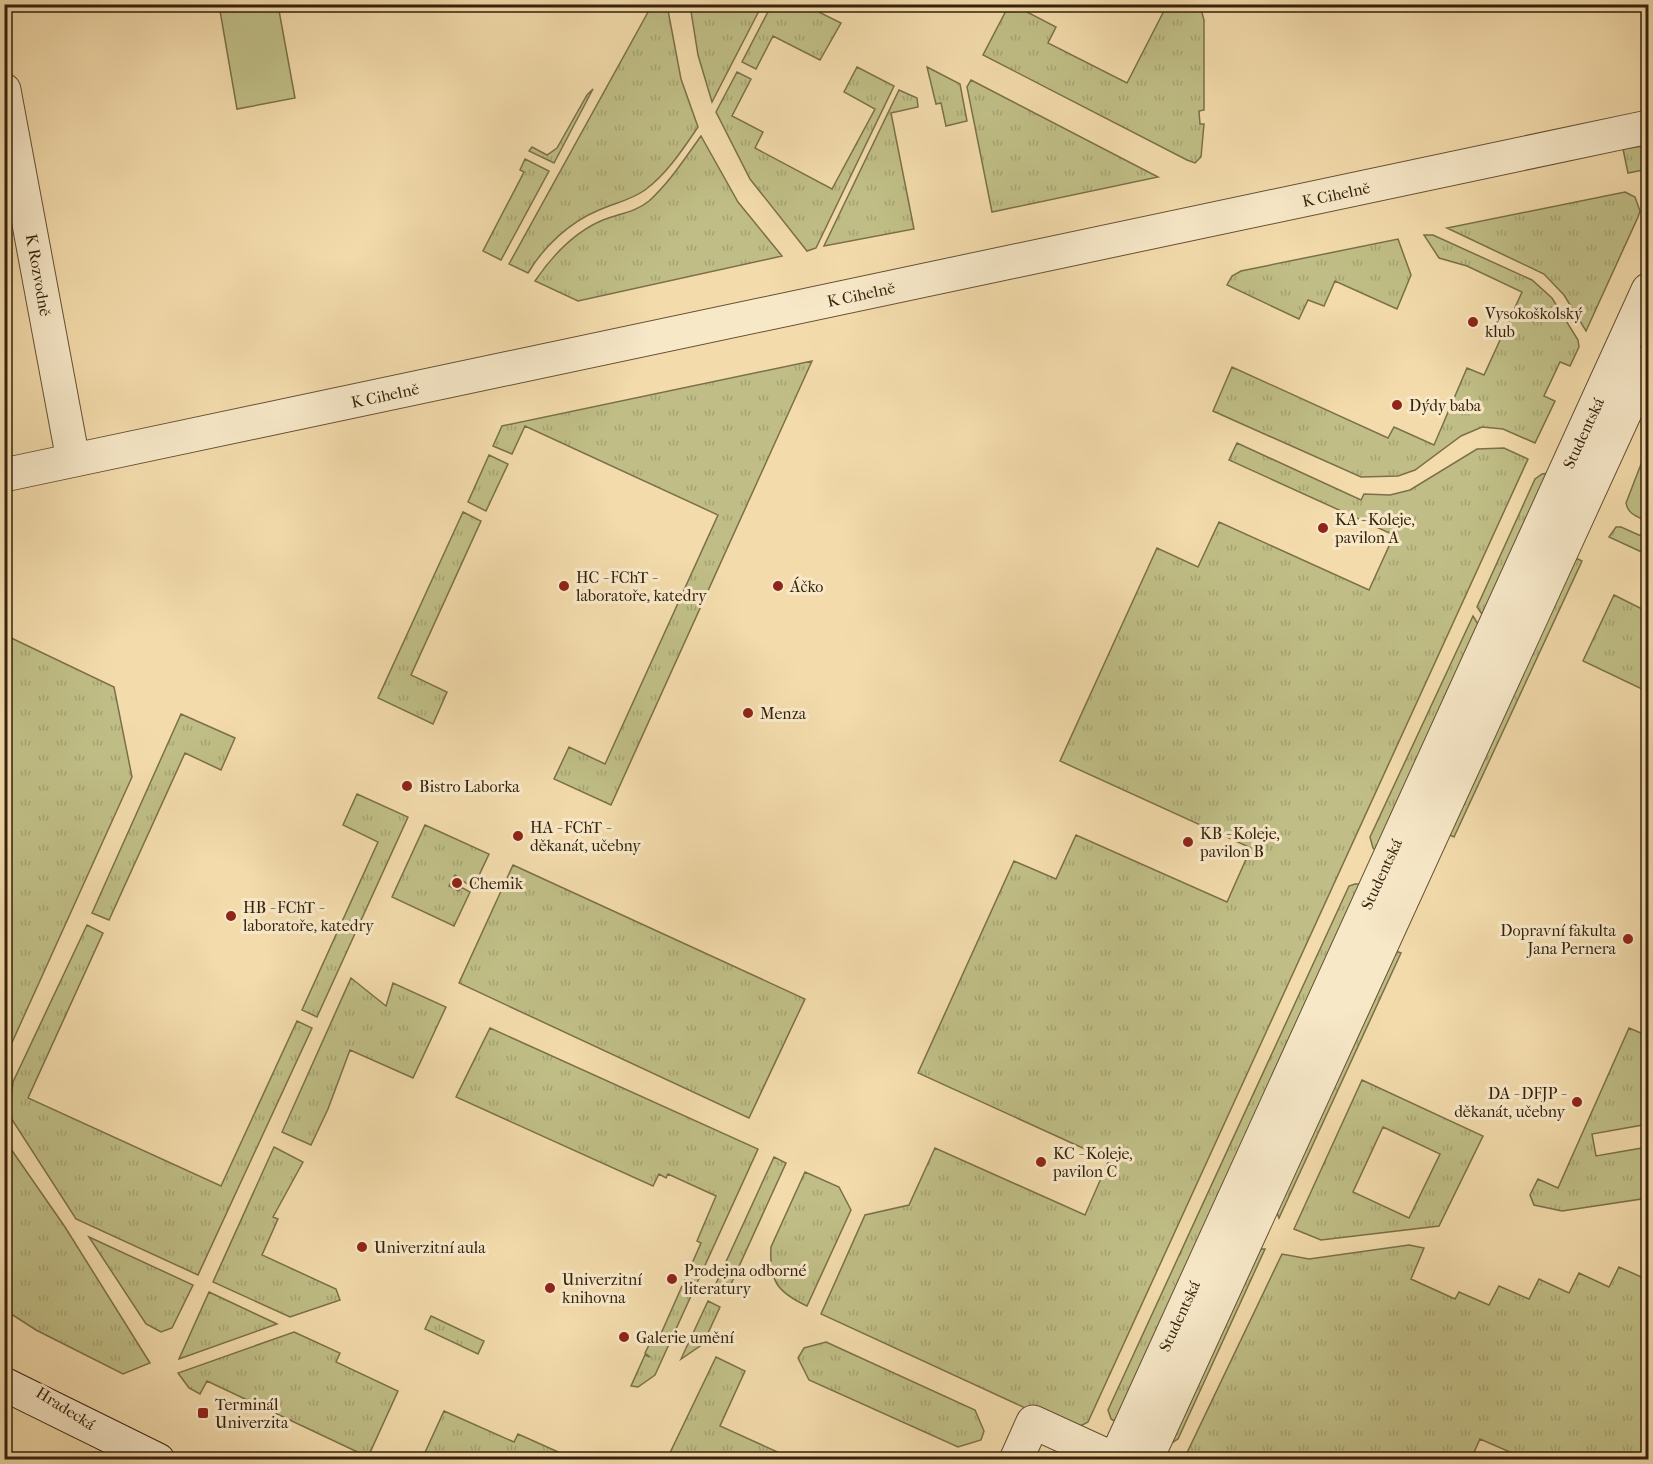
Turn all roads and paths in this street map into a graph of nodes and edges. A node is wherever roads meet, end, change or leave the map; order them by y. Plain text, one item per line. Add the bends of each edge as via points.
1 (4, 90) edge
2 (1648, 127) edge
3 (1648, 139) edge
4 (1577, 144) junction
5 (1648, 290) edge
6 (1648, 362) edge
7 (73, 460) junction
8 (4, 475) edge
9 (4, 1366) edge
10 (4, 1384) edge
11 (144, 1453) edge
12 (1115, 1459) edge
13 (1016, 1460) edge
14 (1146, 1460) edge

1 - 7 street, K Rozvodně
2 - 4 street, K Cihelně
3 - 4 street via 1619,138
4 - 7 street, K Cihelně
5 - 12 street, Studentská
6 - 14 street, Studentská
7 - 8 street, K Cihelně
9 - 11 street, Hradecká via 63,1409
10 - 11 street, Hradecká
12 - 13 street via 1033,1422

